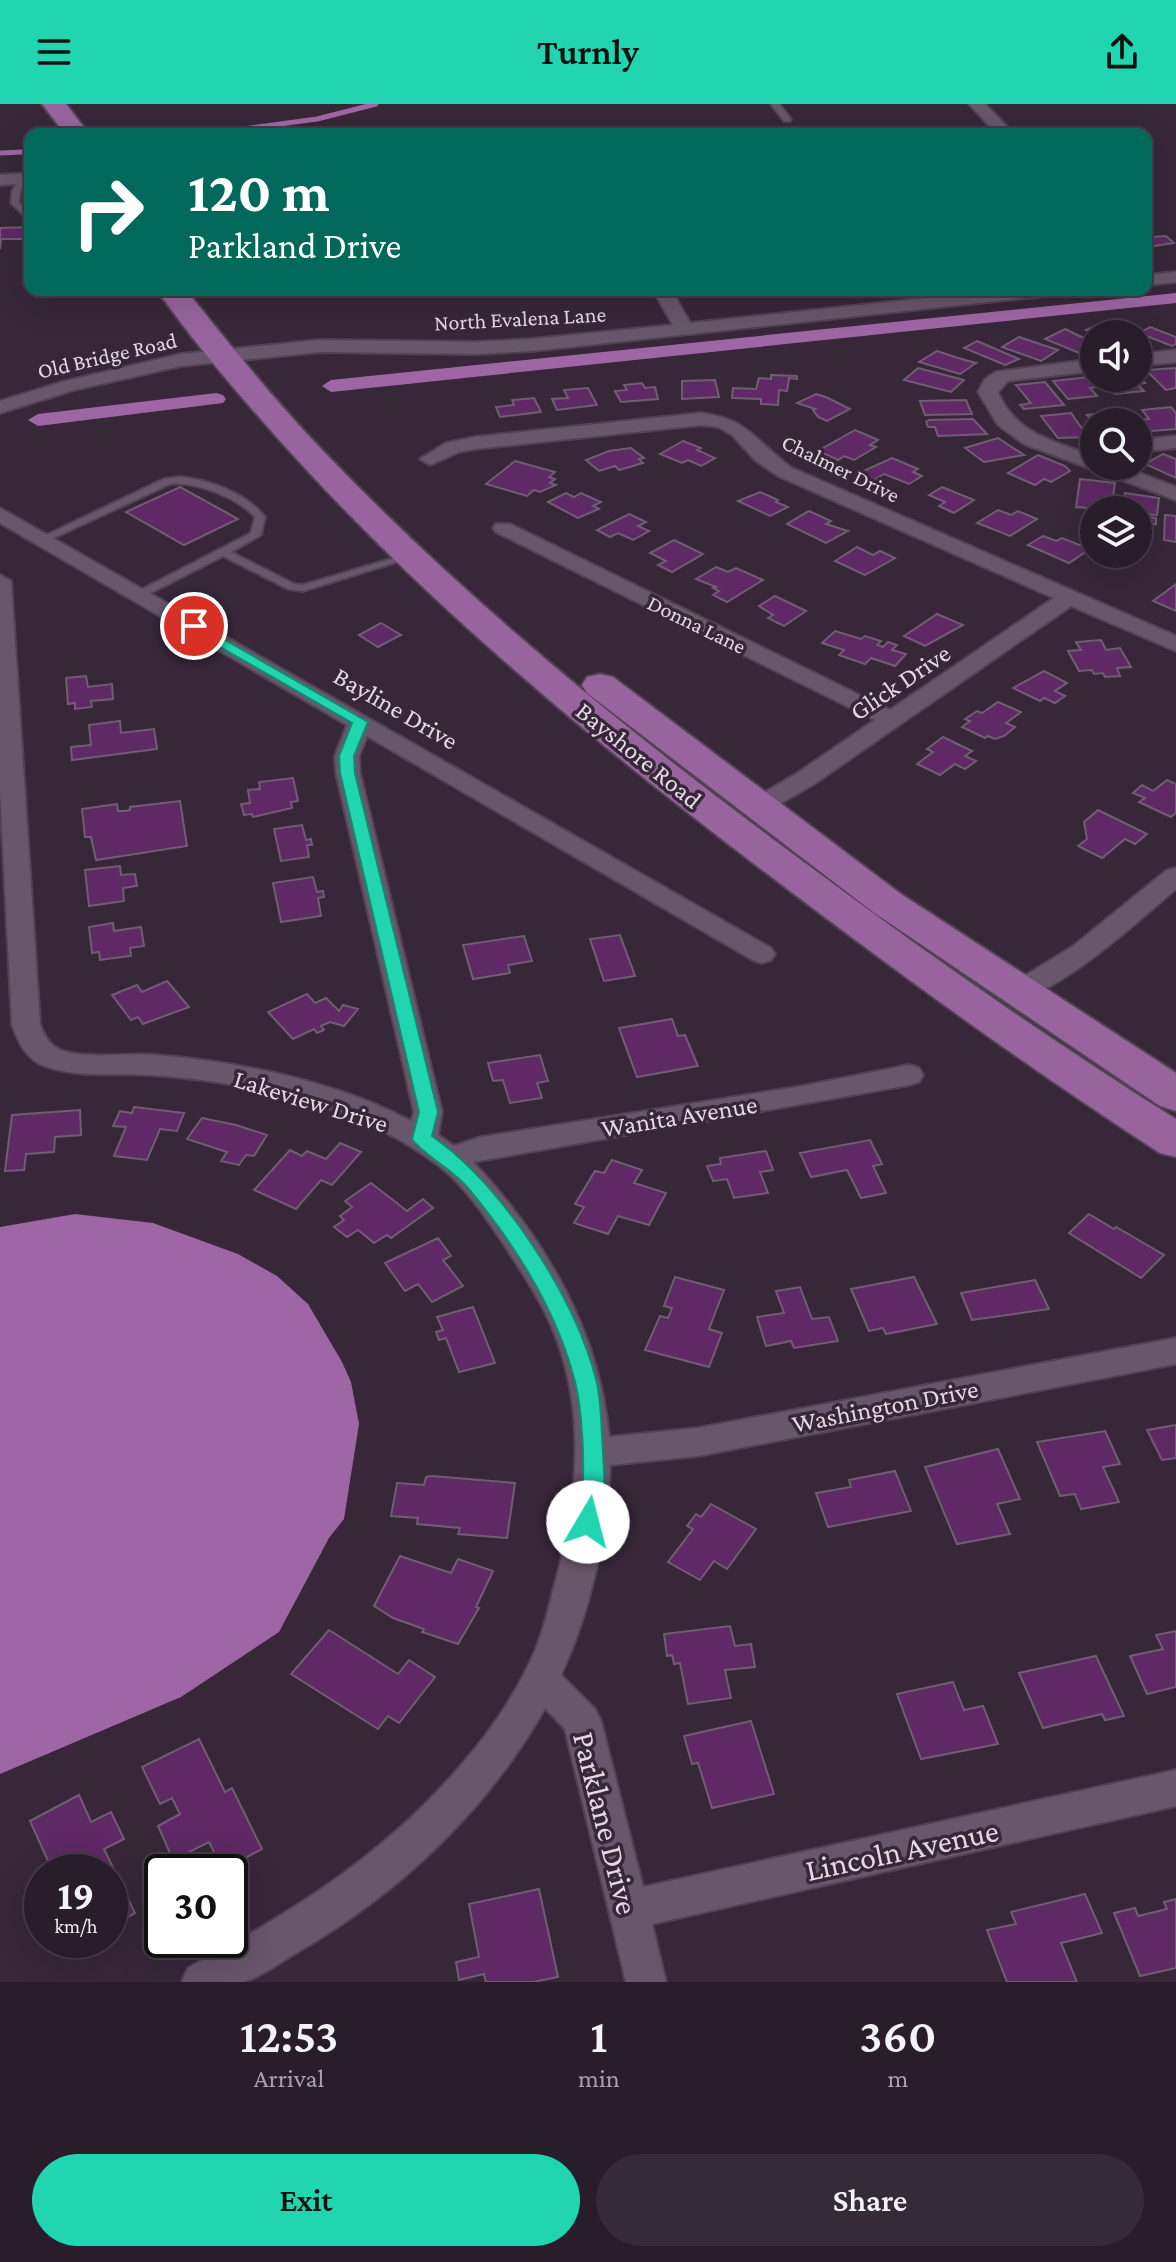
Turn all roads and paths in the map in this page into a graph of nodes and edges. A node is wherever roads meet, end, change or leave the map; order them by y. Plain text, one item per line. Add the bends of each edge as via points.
1 (775, 104) edge
2 (977, 104) edge
3 (787, 119) dead end
4 (1000, 128) edge
5 (24, 179) edge
6 (24, 180) edge
7 (0, 182) edge
8 (15, 203) junction
9 (4, 204) dead end
10 (24, 213) edge
11 (1176, 277) edge
12 (1152, 279) edge
13 (177, 296) edge
14 (205, 296) edge
15 (665, 296) edge
16 (997, 296) edge
17 (684, 329) junction
18 (241, 355) junction
19 (1176, 356) edge
20 (1152, 359) edge
21 (1080, 367) edge
22 (2, 404) edge
23 (1176, 442) edge
24 (1152, 445) edge
25 (1080, 453) edge
26 (1072, 454) junction
27 (1080, 457) edge
28 (430, 459) dead end
29 (1140, 480) edge
30 (1176, 494) edge
31 (5, 523) edge
32 (503, 528) dead end
33 (43, 539) junction
34 (223, 552) junction
35 (411, 556) junction
36 (0, 581) edge
37 (139, 595) junction
38 (1070, 597) junction
39 (1176, 644) edge
40 (892, 720) junction
41 (360, 722) junction
42 (757, 807) junction
43 (1176, 876) edge
44 (762, 954) dead end
45 (948, 988) junction
46 (1020, 991) junction
47 (909, 1075) dead end
48 (1176, 1095) edge
49 (422, 1139) junction
50 (1176, 1141) edge
51 (450, 1159) junction
52 (1176, 1351) edge
53 (593, 1453) junction
54 (541, 1679) junction
55 (1176, 1788) edge
56 (628, 1910) junction
57 (202, 1982) edge
58 (646, 1982) edge

1 - 3 lane
2 - 4 street
5 - 7 street
6 - 8 lane
8 - 9 lane
8 - 10 lane
11 - 12 street
13 - 18 main road, Bayshore Road
14 - 18 main road, Bayshore Road
15 - 17 street
16 - 17 street, North Evalena Lane
17 - 18 street, North Evalena Lane via 475,348 335,346
18 - 22 street, Old Bridge Road via 181,360
18 - 35 main road, Bayshore Road via 318,463
18 - 42 main road, Bayshore Road via 421,528 571,662
19 - 20 street
21 - 26 street via 1003,376 988,392 995,411 1012,430
23 - 24 street
25 - 26 street
26 - 27 street
28 - 38 street, Chalmer Drive via 475,443 674,420 724,422 785,472
29 - 30 street
31 - 33 street, Bayline Drive
32 - 40 street, Donna Lane
33 - 34 lane via 183,478 195,479 260,517 256,535
33 - 37 street, Bayline Drive
34 - 35 lane via 303,588
34 - 37 lane
35 - 45 main road, Bayshore Road via 552,684 729,827
36 - 49 street, Lakeview Drive via 26,1024 32,1044 55,1060 195,1069 285,1087
37 - 41 street, Bayline Drive
38 - 39 street, Chalmer Drive
38 - 40 street, Glick Drive
40 - 42 street, Glick Drive
41 - 44 street, Bayline Drive
41 - 49 street via 347,756 348,773 428,1112
42 - 46 main road, Bayshore Road via 887,903
43 - 46 street via 1090,947
45 - 46 main road via 1005,996
45 - 50 main road, Bayshore Road
46 - 48 main road, Bayshore Road
47 - 51 street, Wanita Avenue via 481,1148
49 - 51 street, Lakeview Drive
51 - 53 street, Lakeview Drive via 508,1227 562,1312 586,1379
52 - 53 street, Washington Drive via 698,1442
53 - 54 street, Lakeview Drive via 593,1493 582,1552 557,1644
54 - 56 street, Parklane Drive via 582,1721
54 - 57 street, Lakeview Drive via 484,1765 418,1839 335,1906
55 - 56 street, Lincoln Avenue
56 - 58 street, Parklane Drive

